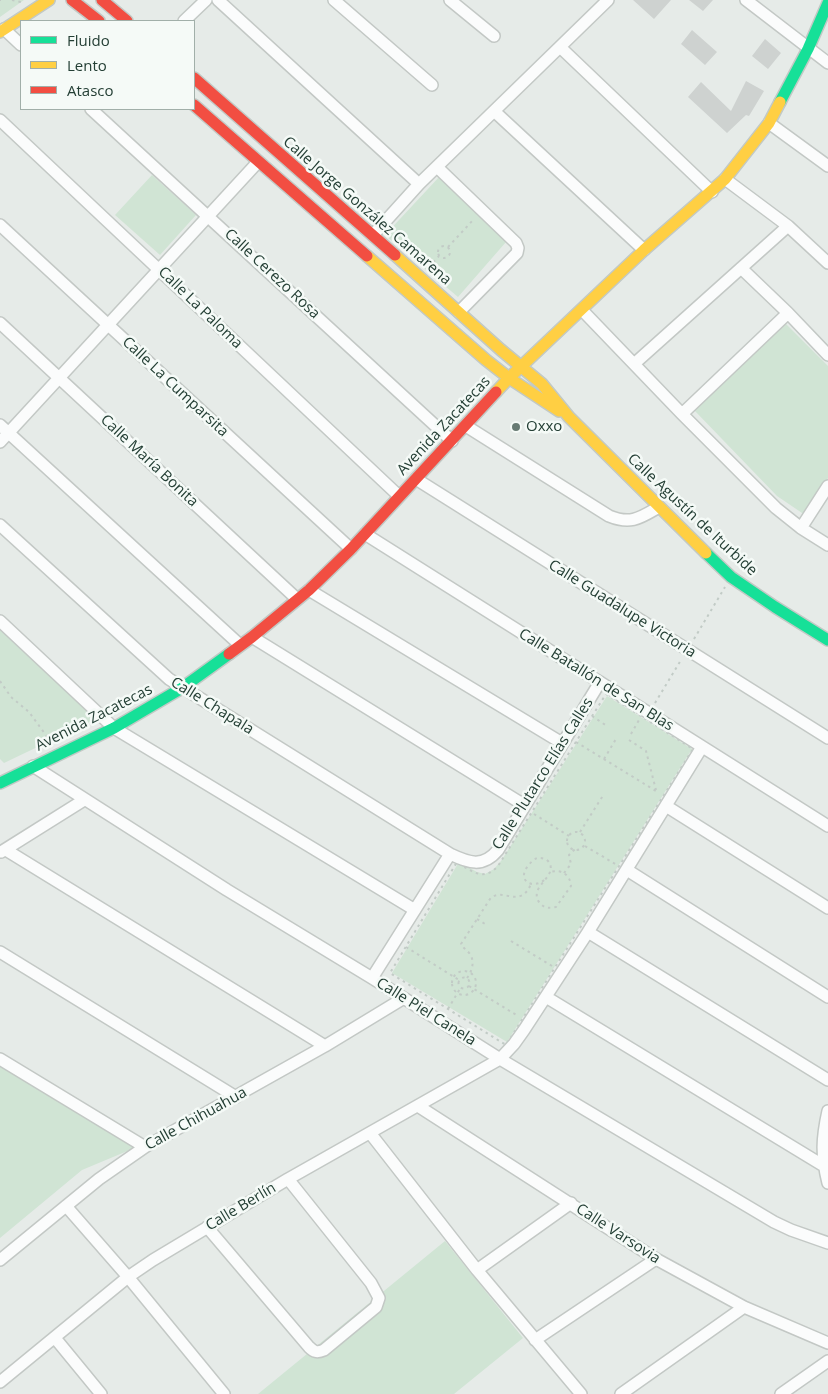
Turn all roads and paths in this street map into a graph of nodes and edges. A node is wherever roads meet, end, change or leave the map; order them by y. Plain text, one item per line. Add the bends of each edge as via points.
1 (12, 0) edge
2 (49, 0) edge
3 (72, 0) edge
4 (102, 0) edge
5 (206, 0) edge
6 (218, 0) edge
7 (334, 0) edge
8 (450, 0) edge
9 (608, 0) edge
10 (746, 0) edge
11 (26, 2) dead end
12 (828, 3) edge
13 (99, 20) edge
14 (126, 20) edge
15 (185, 20) edge
16 (2, 31) edge
17 (494, 36) dead end
18 (20, 44) edge
19 (560, 47) junction
20 (808, 49) junction
21 (828, 63) edge
22 (195, 79) edge
23 (432, 86) dead end
24 (195, 105) edge
25 (92, 110) edge
26 (494, 111) junction
27 (0, 120) edge
28 (769, 123) junction
29 (258, 162) junction
30 (828, 166) edge
31 (437, 167) junction
32 (725, 179) junction
33 (419, 184) junction
34 (712, 192) junction
35 (208, 216) junction
36 (477, 216) dead end
37 (0, 225) edge
38 (788, 226) junction
39 (373, 235) junction
40 (436, 244) dead end
41 (439, 248) junction
42 (448, 248) junction
43 (644, 250) junction
44 (440, 256) junction
45 (828, 263) edge
46 (741, 268) junction
47 (160, 269) junction
48 (428, 269) dead end
49 (582, 310) junction
50 (459, 312) junction
51 (788, 313) junction
52 (0, 324) edge
53 (108, 326) junction
54 (828, 355) edge
55 (634, 364) junction
56 (520, 367) junction
57 (59, 378) junction
58 (509, 378) junction
59 (682, 414) junction
60 (569, 417) junction
61 (466, 426) junction
62 (4, 429) edge
63 (452, 440) junction
64 (0, 442) edge
65 (416, 479) junction
66 (828, 486) edge
67 (399, 496) junction
68 (658, 507) junction
69 (0, 525) edge
70 (801, 528) junction
71 (365, 534) junction
72 (828, 545) edge
73 (351, 549) junction
74 (309, 590) junction
75 (297, 599) junction
76 (0, 621) edge
77 (252, 637) junction
78 (828, 640) edge
79 (240, 645) junction
80 (0, 681) edge
81 (600, 682) junction
82 (182, 688) junction
83 (592, 716) junction
84 (642, 716) junction
85 (608, 726) dead end
86 (114, 728) junction
87 (631, 734) dead end
88 (828, 738) edge
89 (616, 739) dead end
90 (629, 740) dead end
91 (51, 742) dead end
92 (576, 742) junction
93 (562, 743) junction
94 (702, 747) junction
95 (604, 759) junction
96 (33, 766) junction
97 (0, 783) edge
98 (604, 794) dead end
99 (84, 800) junction
100 (666, 806) junction
101 (528, 809) junction
102 (828, 826) edge
103 (580, 832) junction
104 (569, 836) junction
105 (584, 845) junction
106 (575, 849) junction
107 (3, 851) edge
108 (450, 854) junction
109 (623, 868) junction
110 (550, 872) junction
111 (564, 873) junction
112 (544, 880) junction
113 (531, 884) junction
114 (828, 908) edge
115 (415, 910) junction
116 (477, 919) junction
117 (485, 924) dead end
118 (588, 932) junction
119 (512, 941) dead end
120 (406, 947) junction
121 (0, 952) edge
122 (555, 968) junction
123 (471, 973) junction
124 (454, 976) junction
125 (372, 978) junction
126 (467, 978) junction
127 (460, 980) junction
128 (469, 986) junction
129 (461, 988) junction
130 (474, 990) junction
131 (457, 993) junction
132 (828, 996) edge
133 (546, 997) junction
134 (404, 998) junction
135 (448, 1009) junction
136 (523, 1019) junction
137 (325, 1046) junction
138 (500, 1058) junction
139 (0, 1059) edge
140 (828, 1080) edge
141 (236, 1097) junction
142 (418, 1106) junction
143 (828, 1111) edge
144 (370, 1133) junction
145 (145, 1147) junction
146 (824, 1166) junction
147 (288, 1179) junction
148 (828, 1183) edge
149 (571, 1203) junction
150 (66, 1206) junction
151 (207, 1227) junction
152 (828, 1243) edge
153 (656, 1259) junction
154 (0, 1260) edge
155 (476, 1270) junction
156 (128, 1277) junction
157 (744, 1307) junction
158 (55, 1338) junction
159 (535, 1340) junction
160 (828, 1344) edge
161 (828, 1361) edge
162 (0, 1382) edge
163 (100, 1394) edge
164 (224, 1394) edge
165 (581, 1394) edge
166 (621, 1394) edge
167 (781, 1394) edge

1 - 11 path
2 - 16 street
3 - 13 street
4 - 14 street
5 - 15 street
6 - 33 street
7 - 23 street
8 - 17 street
9 - 19 street
10 - 20 street
12 - 20 street, Avenida Zacatecas
16 - 18 street
19 - 26 street
19 - 34 street
20 - 21 street
20 - 28 street, Avenida Zacatecas
22 - 39 street, Calle Jorge González Camarena
24 - 29 street
25 - 35 street, Calle Cerezo Rosa
26 - 31 street
26 - 43 street
27 - 47 street, Calle La Paloma
28 - 30 street
28 - 32 street, Avenida Zacatecas
29 - 35 street
29 - 58 street
31 - 33 street
31 - 50 street via 518,248 517,254
32 - 34 street, Avenida Zacatecas
32 - 38 street
33 - 39 street
34 - 43 street, Avenida Zacatecas
35 - 47 street
35 - 63 street, Calle Cerezo Rosa
36 - 42 path
37 - 53 street, Calle La Cumparsita
38 - 45 street
38 - 46 street
39 - 50 street, Calle Jorge González Camarena
40 - 41 path
41 - 42 path
41 - 44 path
42 - 44 path via 448,255
43 - 49 street, Avenida Zacatecas
44 - 48 path
46 - 51 street
46 - 55 street
47 - 53 street
47 - 67 street, Calle La Paloma
49 - 55 street
49 - 56 street, Avenida Zacatecas
50 - 56 street, Calle Jorge González Camarena
51 - 54 street
51 - 59 street
52 - 57 street, Calle María Bonita
53 - 57 street
53 - 73 street, Calle La Cumparsita
55 - 59 street
56 - 58 street, Avenida Zacatecas
56 - 60 street, Calle Agustín de Iturbide via 552,394
57 - 62 street
57 - 75 street, Calle María Bonita
58 - 60 street, Calle Agustín de Iturbide
58 - 61 street, Avenida Zacatecas
59 - 70 street via 776,508
60 - 68 street, Calle Agustín de Iturbide
61 - 63 street, Avenida Zacatecas
61 - 68 street via 618,520 639,519
62 - 64 street
62 - 79 street
63 - 65 street, Avenida Zacatecas
65 - 67 street, Avenida Zacatecas
65 - 88 street, Calle Guadalupe Victoria
66 - 70 street
67 - 71 street, Avenida Zacatecas
68 - 78 street, Calle Agustín de Iturbide via 731,576
69 - 82 street, Calle Chapala via 159,671
70 - 72 street
71 - 73 street, Avenida Zacatecas
71 - 81 street, Calle Batallón de San Blas
73 - 74 street, Avenida Zacatecas
74 - 75 street, Avenida Zacatecas
74 - 93 street
75 - 77 street, Avenida Zacatecas
76 - 86 street
77 - 79 street, Avenida Zacatecas
77 - 101 street
79 - 82 street, Avenida Zacatecas
80 - 91 path
81 - 93 street, Calle Plutarco Elías Calles
81 - 94 street, Calle Batallón de San Blas
82 - 86 street, Avenida Zacatecas
82 - 108 street, Calle Chapala
83 - 84 path via 606,694
83 - 85 path
83 - 92 path
84 - 87 path
84 - 109 path via 693,749
86 - 96 street, Avenida Zacatecas
86 - 115 street
89 - 95 path
90 - 95 path via 646,751 656,791
92 - 95 path
92 - 101 path
93 - 101 street, Calle Plutarco Elías Calles
94 - 100 street, Calle Berlín
94 - 102 street, Calle Batallón de San Blas
96 - 97 street, Avenida Zacatecas
96 - 99 street, Calle Piel Canela
98 - 103 path
99 - 107 street
99 - 125 street, Calle Piel Canela
100 - 109 street, Calle Berlín
100 - 114 street
101 - 104 path
101 - 108 street, Calle Plutarco Elías Calles via 498,850 485,861 464,861
101 - 120 path via 495,869 478,874 457,862
103 - 104 path
103 - 105 path
104 - 106 path via 567,843
105 - 106 path
105 - 109 path
106 - 111 path via 569,855 571,864
107 - 137 street
108 - 115 street
109 - 118 street, Calle Berlín
109 - 122 path
109 - 132 street
110 - 111 path
110 - 112 path
110 - 113 path via 546,860 533,860 524,874
111 - 112 path via 571,886 556,907 547,908 539,902 537,892
112 - 113 path
113 - 116 path via 528,891 518,896 494,895
115 - 125 street
116 - 117 path
116 - 123 path via 461,944 470,954
118 - 133 street, Calle Berlín
118 - 140 street
119 - 122 path
120 - 124 path
120 - 135 path via 390,974
121 - 141 street
122 - 136 path
123 - 124 path via 462,971
123 - 126 path
123 - 130 path via 476,979
124 - 127 path
124 - 131 path via 452,985
125 - 134 street, Calle Piel Canela
126 - 127 path
126 - 128 path
127 - 129 path
128 - 129 path
128 - 130 path
129 - 131 path
130 - 131 path via 466,995
130 - 136 path
131 - 135 path
133 - 138 street, Calle Berlín via 514,1044
133 - 146 street
134 - 137 street, Calle Chihuahua
134 - 138 street, Calle Piel Canela
135 - 136 path via 506,1045
137 - 141 street, Calle Chihuahua
138 - 142 street, Calle Berlín
138 - 152 street, Calle Piel Canela via 774,1222
139 - 145 street
141 - 145 street, Calle Chihuahua
142 - 144 street, Calle Berlín
142 - 149 street, Calle Varsovia
143 - 146 street via 822,1137
144 - 147 street, Calle Berlín
144 - 155 street
145 - 150 street, Calle Chihuahua
146 - 148 street
147 - 151 street, Calle Berlín
147 - 151 street via 371,1283 379,1298 376,1307 324,1350 317,1352 309,1347
149 - 153 street, Calle Varsovia
149 - 155 street
150 - 154 street, Calle Chihuahua
150 - 156 street
151 - 156 street, Calle Berlín
153 - 157 street, Calle Varsovia
153 - 159 street
155 - 159 street
156 - 158 street, Calle Berlín
156 - 164 street
157 - 160 street, Calle Varsovia
157 - 166 street
158 - 162 street, Calle Berlín
158 - 163 street
159 - 165 street
161 - 167 street

